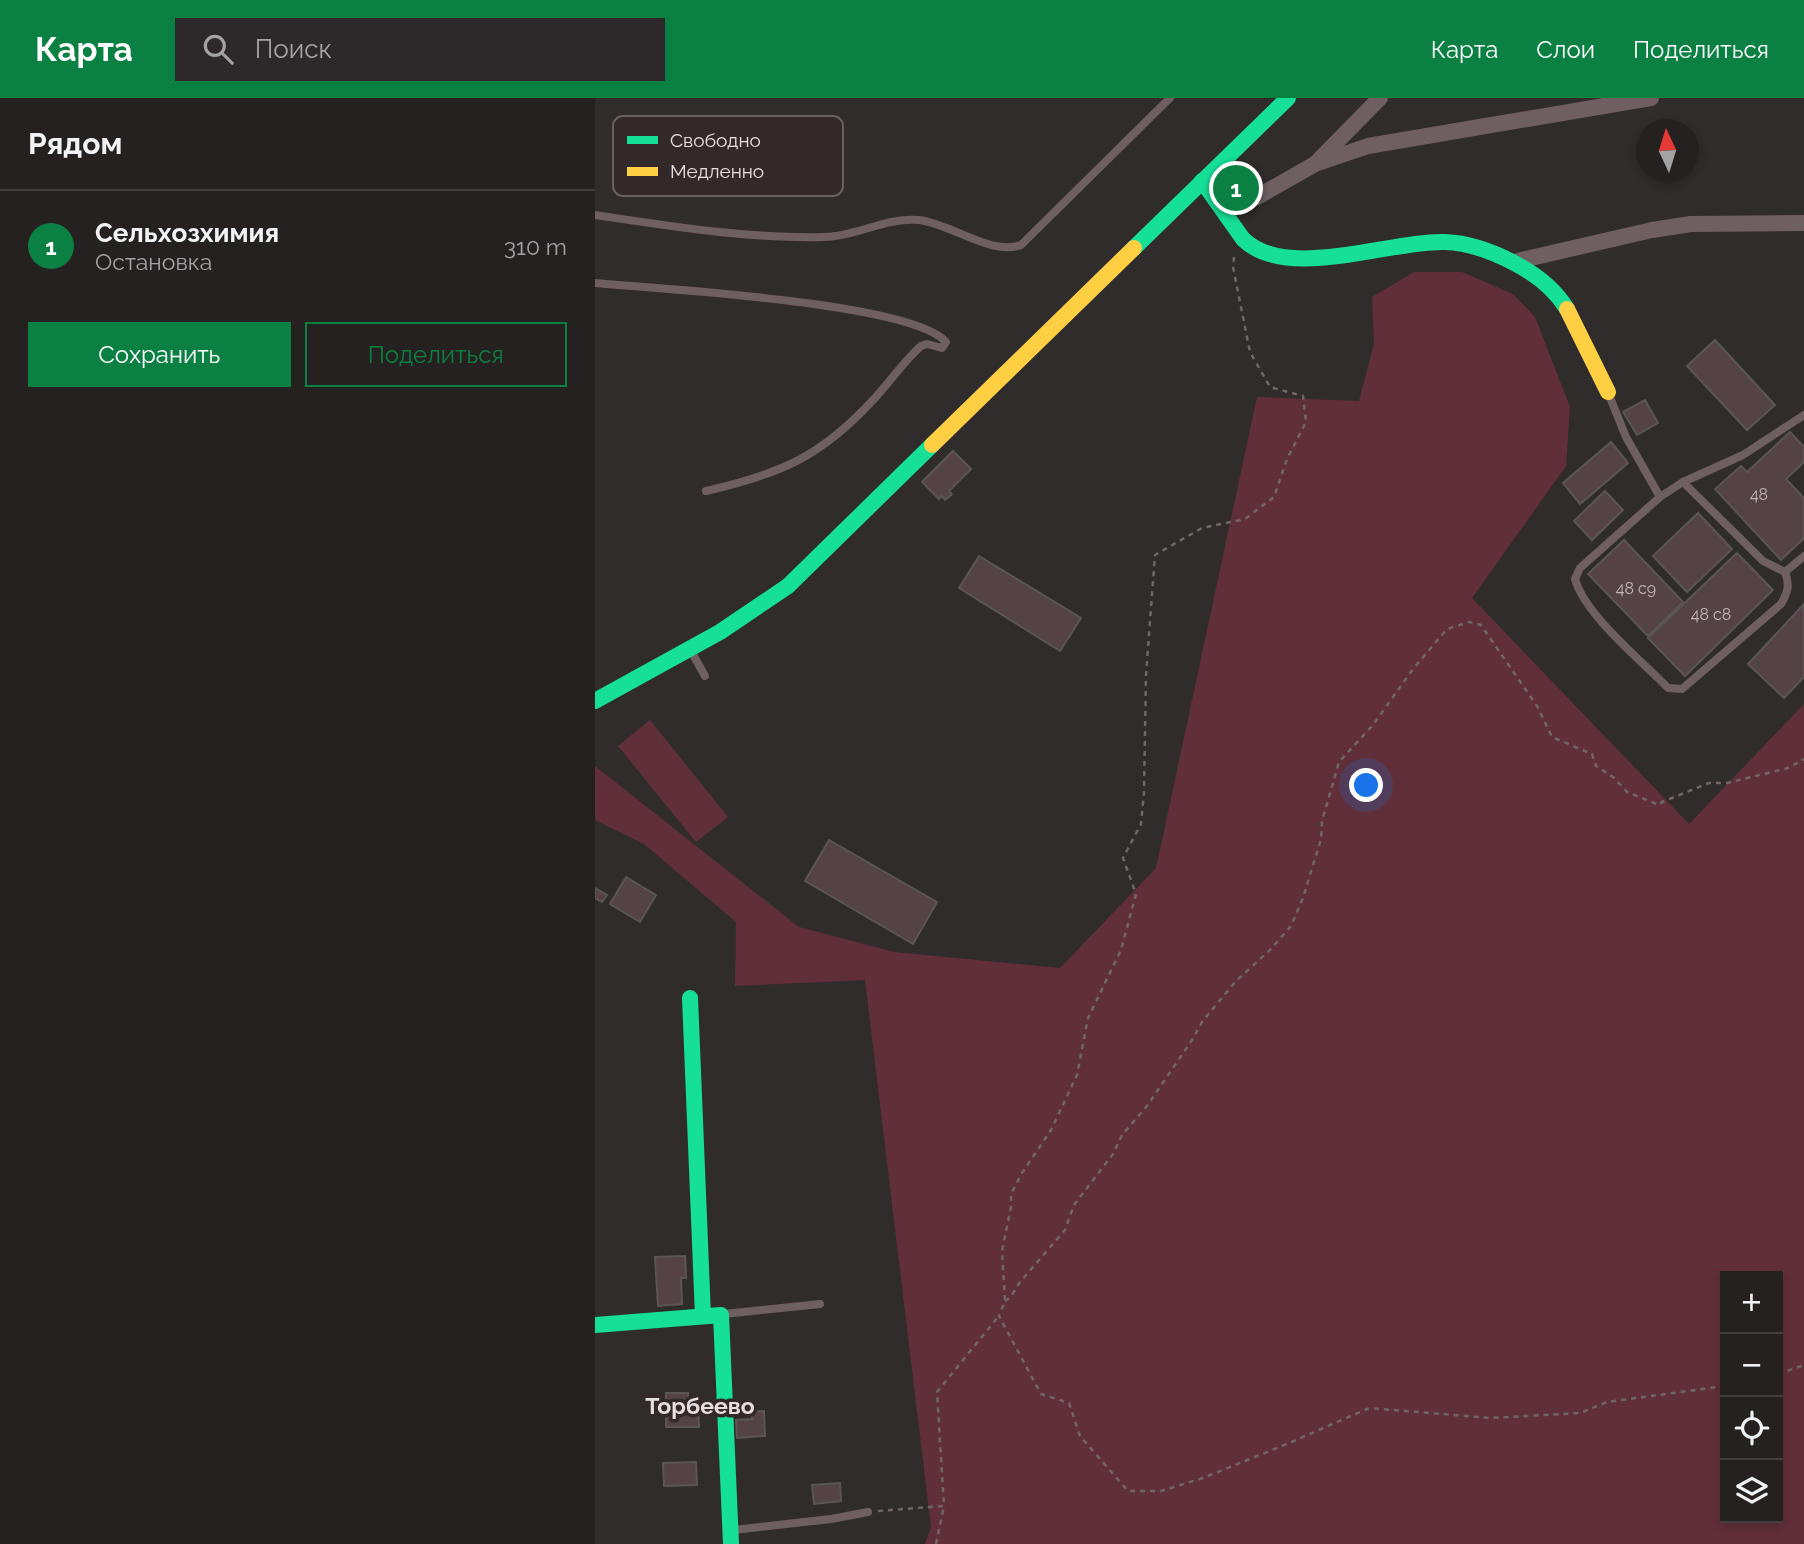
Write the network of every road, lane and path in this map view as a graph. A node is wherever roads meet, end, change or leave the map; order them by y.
1 (1170, 98) edge
2 (1288, 98) edge
3 (1380, 98) edge
4 (1651, 98) edge
5 (1568, 104) edge
6 (1315, 164) junction
7 (1202, 181) junction
8 (1225, 210) junction
9 (595, 215) edge
10 (1804, 223) edge
11 (1234, 256) dead end
12 (1513, 262) junction
13 (595, 283) edge
14 (1608, 392) joint
15 (1804, 415) edge
16 (1683, 482) junction
17 (706, 491) dead end
18 (1660, 497) junction
19 (1804, 556) edge
20 (1785, 572) junction
21 (689, 649) junction
22 (705, 676) dead end
23 (601, 698) edge
24 (1804, 759) edge
25 (690, 998) dead end
26 (1005, 1301) junction
27 (820, 1304) dead end
28 (721, 1315) junction
29 (703, 1316) junction
30 (999, 1316) junction
31 (595, 1325) edge
32 (1804, 1365) edge
33 (1783, 1372) edge
34 (1720, 1387) edge
35 (944, 1506) junction
36 (868, 1512) joint
37 (731, 1537) edge
38 (936, 1544) edge

1 - 9 lane
2 - 7 street
3 - 6 street
4 - 5 street
5 - 6 street
6 - 8 street
7 - 8 street
7 - 21 street
8 - 12 street
10 - 12 street
11 - 26 path
12 - 14 street
13 - 17 lane
14 - 18 lane
15 - 16 lane
16 - 18 lane
16 - 20 lane
18 - 20 lane
19 - 20 lane
21 - 22 lane
21 - 23 street
24 - 26 path
25 - 29 street
26 - 30 path
27 - 28 lane
28 - 29 street
28 - 37 street
29 - 31 street
30 - 34 path
30 - 35 path
32 - 33 path
35 - 36 path
35 - 38 path
36 - 37 lane

